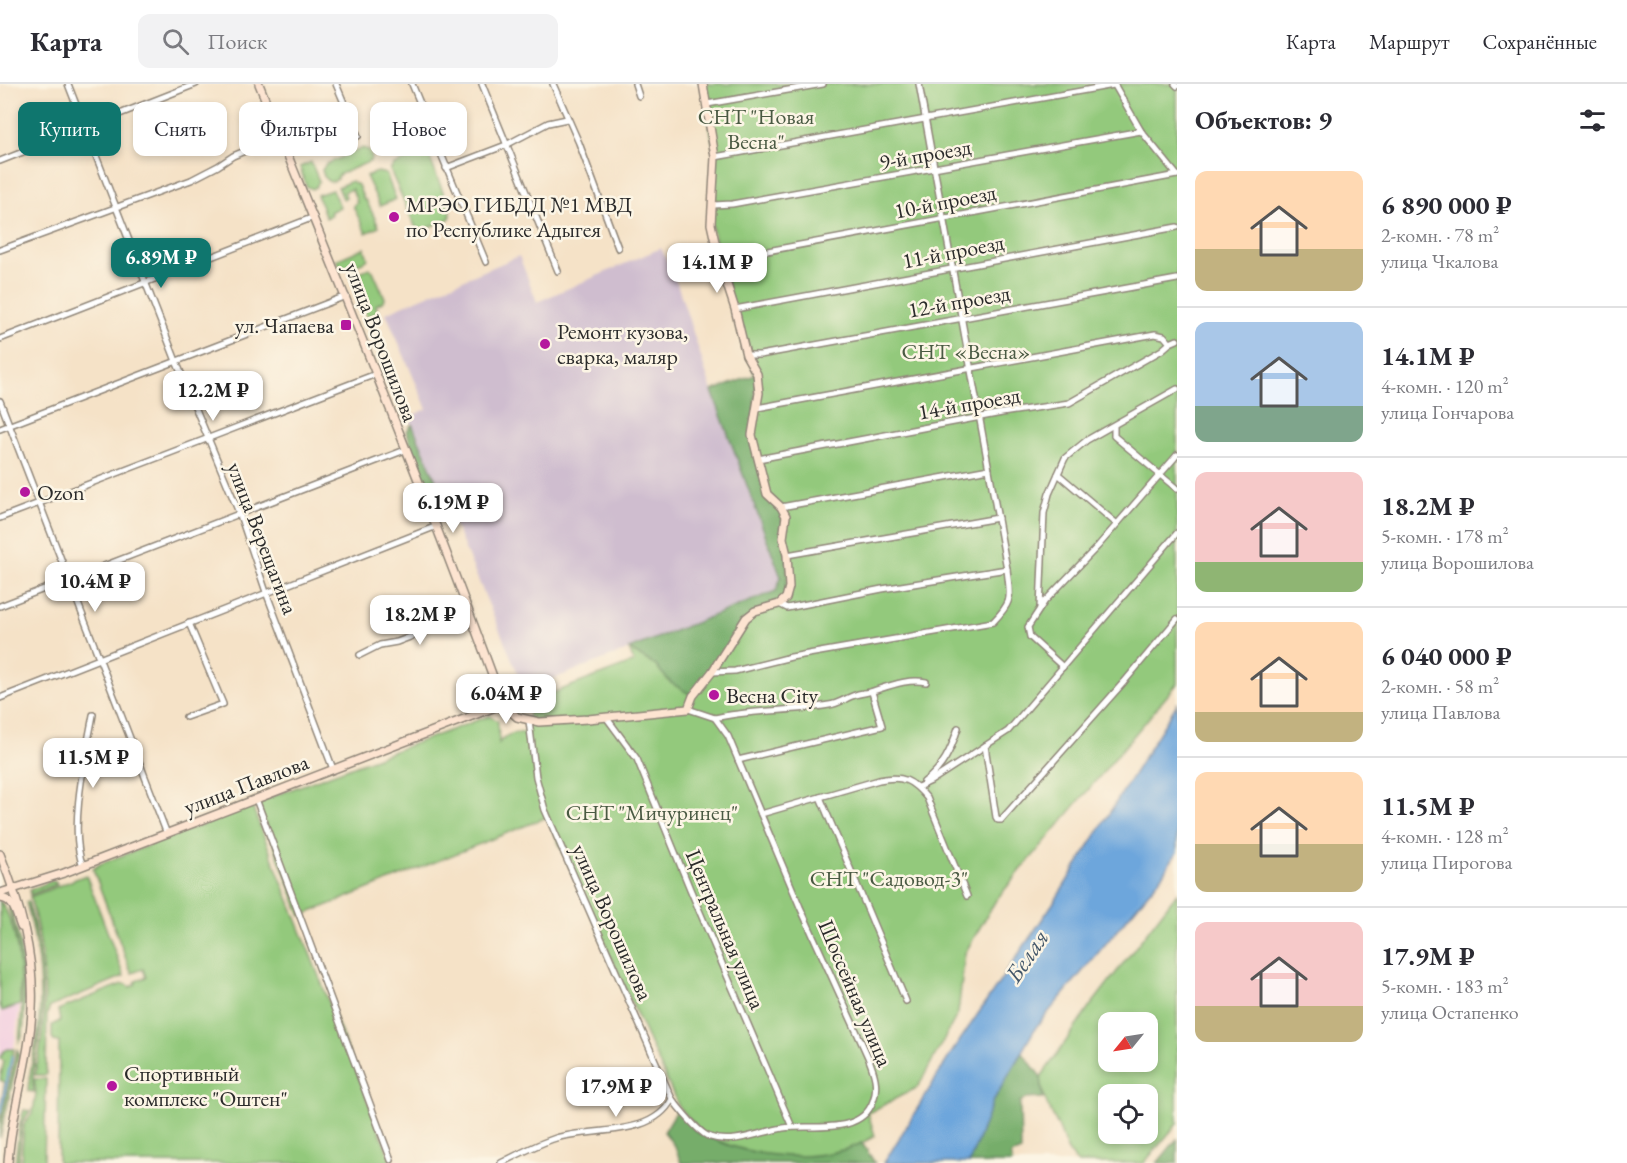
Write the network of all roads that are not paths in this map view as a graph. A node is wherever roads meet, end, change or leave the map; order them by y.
1 (68, 84) edge
2 (196, 84) edge
3 (259, 84) edge
4 (336, 84) edge
5 (411, 84) edge
6 (482, 84) edge
7 (553, 84) edge
8 (635, 84) edge
9 (703, 84) edge
10 (823, 84) edge
11 (919, 84) edge
12 (1114, 84) edge
13 (639, 96) dead end
14 (75, 102) edge
15 (266, 102) edge
16 (344, 102) edge
17 (707, 104) junction
18 (121, 114) edge
19 (925, 118) junction
20 (567, 119) junction
21 (1140, 131) junction
22 (506, 145) junction
23 (239, 153) edge
24 (18, 154) edge
25 (96, 156) edge
26 (288, 156) edge
27 (715, 157) junction
28 (0, 161) edge
29 (446, 168) junction
30 (934, 169) junction
31 (1177, 175) edge
32 (714, 205) junction
33 (116, 207) junction
34 (314, 217) junction
35 (942, 218) junction
36 (1177, 227) edge
37 (618, 248) dead end
38 (0, 250) edge
39 (719, 260) junction
40 (486, 262) dead end
41 (951, 268) junction
42 (558, 271) dead end
43 (1177, 279) edge
44 (146, 283) junction
45 (346, 296) junction
46 (735, 309) junction
47 (960, 317) junction
48 (0, 339) edge
49 (1174, 342) edge
50 (746, 355) junction
51 (176, 361) junction
52 (970, 368) junction
53 (376, 374) junction
54 (1177, 389) edge
55 (0, 401) edge
56 (757, 408) junction
57 (978, 417) junction
58 (9, 425) junction
59 (1114, 427) junction
60 (0, 429) edge
61 (207, 439) junction
62 (405, 450) junction
63 (1177, 455) edge
64 (758, 459) junction
65 (989, 469) junction
66 (1058, 474) junction
67 (1160, 475) junction
68 (1177, 489) edge
69 (40, 502) junction
70 (782, 507) junction
71 (240, 515) junction
72 (0, 518) edge
73 (998, 518) junction
74 (1117, 524) junction
75 (437, 526) junction
76 (1177, 533) edge
77 (787, 555) junction
78 (1006, 569) junction
79 (70, 580) junction
80 (266, 592) junction
81 (779, 604) junction
82 (0, 606) edge
83 (1040, 608) junction
84 (470, 614) junction
85 (1177, 619) edge
86 (189, 623) junction
87 (360, 655) dead end
88 (99, 659) junction
89 (1063, 667) junction
90 (712, 672) junction
91 (926, 682) dead end
92 (872, 692) junction
93 (0, 698) edge
94 (503, 704) junction
95 (688, 709) junction
96 (93, 715) dead end
97 (186, 717) dead end
98 (606, 717) junction
99 (715, 718) junction
100 (529, 721) junction
101 (958, 728) dead end
102 (985, 746) junction
103 (738, 760) junction
104 (333, 770) junction
105 (918, 787) junction
106 (820, 797) junction
107 (256, 799) junction
108 (761, 814) junction
109 (167, 834) junction
110 (0, 854) edge
111 (83, 866) junction
112 (13, 890) junction
113 (0, 893) edge
114 (967, 896) dead end
115 (0, 898) edge
116 (28, 942) junction
117 (906, 1001) dead end
118 (672, 1099) junction
119 (867, 1113) joint
120 (792, 1127) junction
121 (391, 1160) dead end
122 (8, 1163) edge
123 (501, 1163) edge

1 - 14 street, улица Верещагина
2 - 18 street
3 - 15 street, улица Ворошилова
4 - 16 street
5 - 29 street
6 - 22 street
7 - 20 street
8 - 13 street
9 - 17 street
10 - 17 street
11 - 19 street
12 - 19 street
12 - 21 street
17 - 27 street
19 - 27 street
19 - 30 street
20 - 22 street
20 - 37 street
21 - 30 street, 9-й проезд
21 - 31 street
22 - 29 street
22 - 42 street
23 - 33 street
24 - 28 street
25 - 33 street, улица Верещагина
26 - 34 street, улица Ворошилова
27 - 32 street
29 - 40 street
30 - 32 street, 9-й проезд
30 - 35 street
31 - 35 street, 10-й проезд
32 - 39 street
33 - 38 street
33 - 44 street, улица Верещагина
34 - 44 street
34 - 45 street, улица Ворошилова
35 - 39 street, 10-й проезд
35 - 41 street
36 - 41 street, 11-й проезд
39 - 46 street
41 - 46 street, 11-й проезд
41 - 47 street
43 - 47 street, 12-й проезд
44 - 48 street
44 - 51 street, улица Верещагина
45 - 51 street
45 - 53 street, улица Ворошилова
46 - 50 street
47 - 50 street, 12-й проезд
47 - 52 street
49 - 52 street
49 - 57 street, 14-й проезд
50 - 56 street
51 - 58 street
51 - 61 street, улица Верещагина
52 - 56 street
52 - 57 street
53 - 61 street
53 - 62 street, улица Ворошилова
54 - 59 street
55 - 58 street
56 - 64 street
57 - 64 street, 14-й проезд
57 - 65 street
58 - 60 street
58 - 69 street
59 - 66 street
59 - 67 street
61 - 69 street
61 - 71 street, улица Верещагина
62 - 71 street
62 - 75 street, улица Ворошилова
63 - 67 street
64 - 70 street
65 - 70 street
65 - 73 street
66 - 74 street
66 - 83 street
67 - 68 street
67 - 74 street
69 - 72 street
69 - 79 street
70 - 77 street
71 - 79 street
71 - 80 street, улица Верещагина
73 - 77 street
73 - 78 street
74 - 83 street
75 - 80 street
75 - 84 street, улица Ворошилова
76 - 89 street
77 - 81 street
78 - 81 street
78 - 90 street
79 - 82 street
79 - 88 street
80 - 86 street
80 - 104 street, улица Верещагина
81 - 90 street
83 - 89 street
84 - 87 street
84 - 94 street, улица Ворошилова
85 - 102 street
86 - 88 street
86 - 97 street
88 - 93 street
88 - 109 street
89 - 102 street
90 - 95 street
91 - 92 street
92 - 99 street
92 - 103 street
94 - 100 street
94 - 104 street, улица Павлова
95 - 98 street
95 - 99 street
96 - 111 street
98 - 100 street
98 - 120 street, Центральная улица
99 - 103 street, Шоссейная улица
100 - 118 street, улица Ворошилова
101 - 105 street
102 - 105 street
103 - 108 street, Шоссейная улица
104 - 107 street, улица Павлова
105 - 106 street
105 - 114 street
106 - 108 street
106 - 117 street
107 - 109 street, улица Павлова
107 - 121 street
108 - 119 street, Шоссейная улица
109 - 111 street, улица Павлова
110 - 112 street
111 - 112 street, улица Павлова
112 - 113 street, улица Павлова
112 - 116 street
115 - 116 street
116 - 122 street
118 - 120 street, улица Ворошилова
118 - 123 street
119 - 120 street, улица Ворошилова

